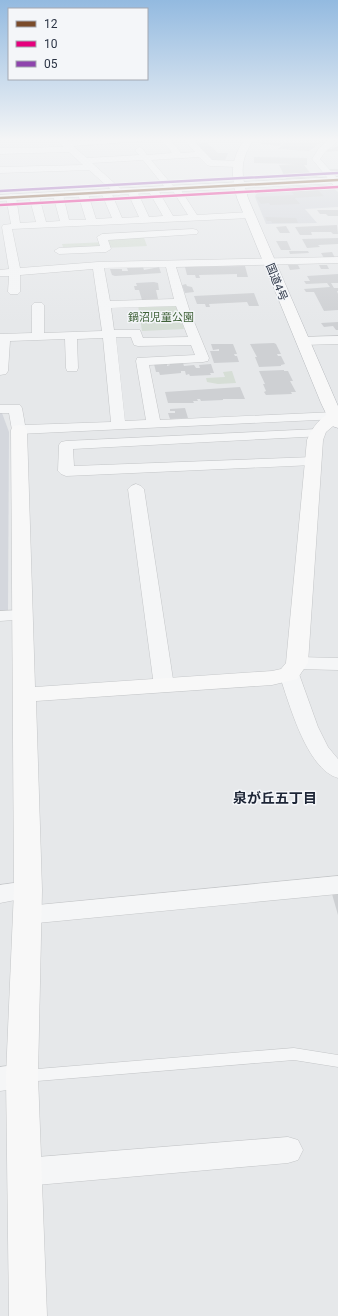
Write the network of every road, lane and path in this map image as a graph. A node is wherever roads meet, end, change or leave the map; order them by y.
1 (7, 200) edge
2 (36, 200) edge
3 (59, 200) edge
4 (85, 200) edge
5 (109, 200) edge
6 (136, 200) edge
7 (159, 200) edge
8 (181, 200) edge
9 (245, 200) edge
10 (250, 215) junction
11 (191, 217) junction
12 (169, 218) junction
13 (145, 219) junction
14 (118, 221) junction
15 (0, 222) edge
16 (92, 222) junction
17 (16, 224) junction
18 (46, 224) junction
19 (65, 224) junction
20 (193, 232) junction
21 (146, 234) junction
22 (5, 241) edge
23 (150, 246) dead end
24 (59, 251) junction
25 (338, 260) edge
26 (269, 262) junction
27 (170, 263) junction
28 (204, 263) junction
29 (98, 265) junction
30 (64, 267) junction
31 (15, 272) junction
32 (0, 273) edge
33 (14, 292) dead end
34 (181, 302) junction
35 (38, 305) dead end
36 (104, 305) junction
37 (109, 334) junction
38 (71, 335) junction
39 (38, 337) junction
40 (2, 338) edge
41 (338, 340) edge
42 (195, 341) junction
43 (302, 341) junction
44 (138, 342) junction
45 (142, 361) junction
46 (72, 368) dead end
47 (1, 371) dead end
48 (0, 408) edge
49 (336, 420) edge
50 (154, 424) junction
51 (118, 426) junction
52 (19, 430) junction
53 (318, 433) junction
54 (156, 440) junction
55 (313, 461) junction
56 (160, 467) junction
57 (136, 489) dead end
58 (22, 615) junction
59 (0, 616) edge
60 (338, 664) edge
61 (293, 669) junction
62 (164, 686) junction
63 (24, 696) junction
64 (338, 772) edge
65 (338, 885) edge
66 (18, 900) edge
67 (338, 1061) edge
68 (11, 1078) edge
69 (288, 1150) dead end
70 (24, 1172) junction
71 (28, 1316) edge

1 - 17 street
2 - 18 street
3 - 19 street
4 - 16 street
5 - 14 street
6 - 13 street
7 - 12 street
8 - 11 street
9 - 10 main road, 国道4号
10 - 11 street
10 - 26 main road, 国道4号
11 - 12 street
11 - 20 street
12 - 13 street
13 - 14 street
14 - 16 street
15 - 17 street
16 - 19 street
17 - 18 street
17 - 22 street
18 - 19 street
18 - 24 street
20 - 21 street
20 - 28 street
21 - 23 street
21 - 24 street
22 - 31 street
24 - 30 street
25 - 26 street
26 - 28 street
26 - 43 main road, 国道4号
27 - 28 street
27 - 29 street
27 - 34 street
29 - 30 street
29 - 36 street
30 - 31 street
31 - 32 street
31 - 33 street
34 - 36 street
34 - 42 street
35 - 39 street
36 - 37 street
37 - 38 street
37 - 44 street
37 - 51 street
38 - 39 street
38 - 46 street
39 - 40 street
40 - 47 street
41 - 43 street
42 - 44 street
42 - 45 street
43 - 49 main road, 国道4号
44 - 45 street
45 - 50 street
48 - 52 street
49 - 50 street
49 - 53 main road
50 - 51 street
51 - 52 street
52 - 58 main road
53 - 54 street
53 - 55 main road
54 - 56 street
54 - 56 street
55 - 56 street
55 - 61 main road
57 - 62 street
58 - 59 street
58 - 63 main road
60 - 61 street
61 - 62 main road
61 - 64 street
62 - 63 main road
63 - 66 main road
65 - 66 street
66 - 68 main road
67 - 68 lane
68 - 70 main road
69 - 70 street
70 - 71 main road

